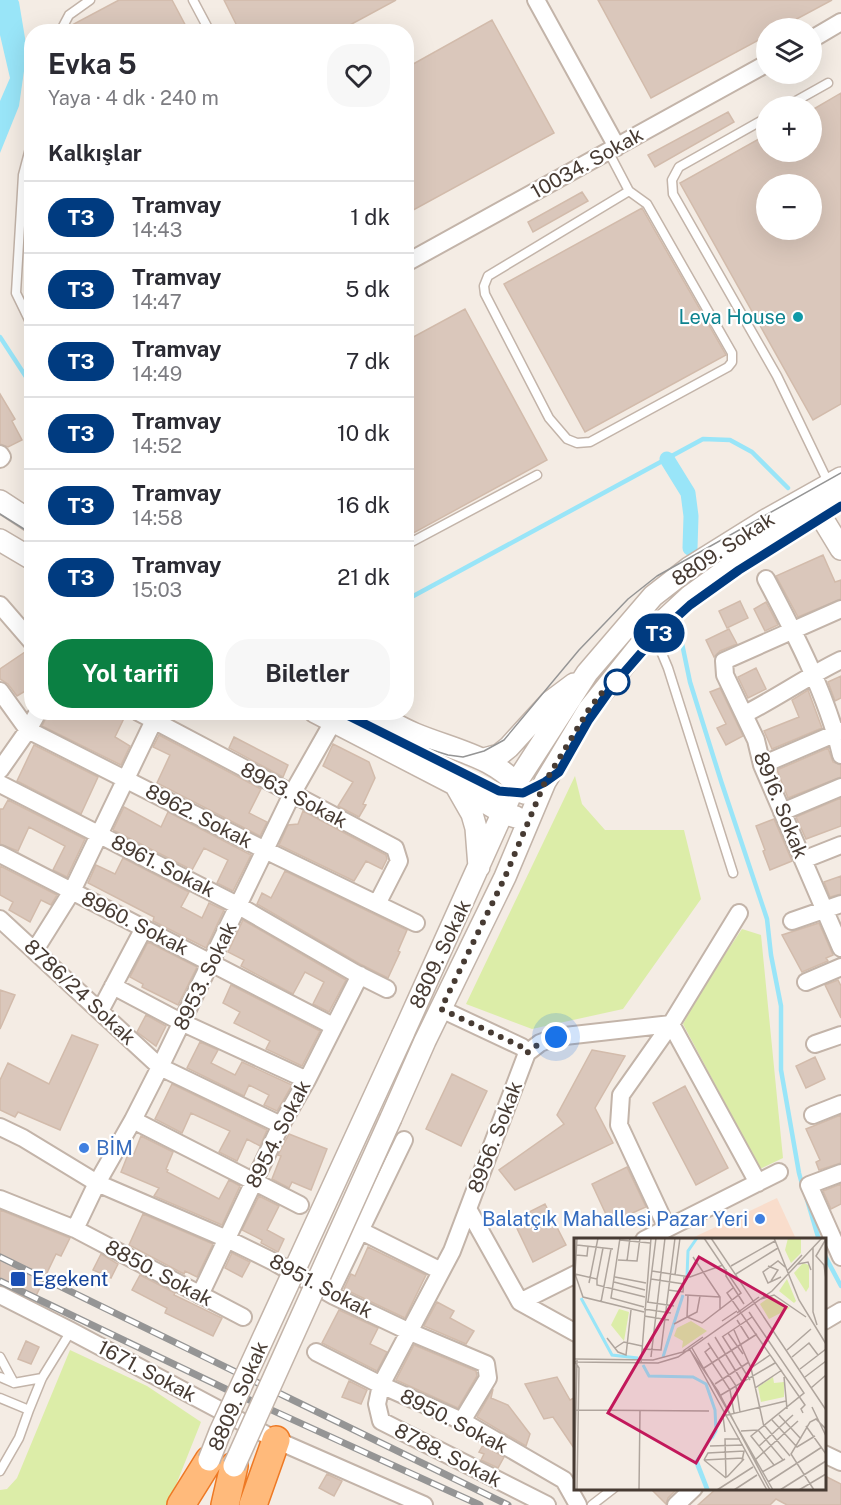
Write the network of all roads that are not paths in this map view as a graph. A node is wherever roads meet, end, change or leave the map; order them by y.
1 (90, 0) edge
2 (193, 0) edge
3 (536, 0) edge
4 (841, 22) edge
5 (64, 24) edge
6 (206, 24) edge
7 (822, 33) edge
8 (756, 70) edge
9 (828, 83) dead end
10 (805, 96) edge
11 (756, 124) edge
12 (613, 149) junction
13 (24, 171) edge
14 (629, 191) junction
15 (414, 258) edge
16 (24, 310) edge
17 (0, 454) edge
18 (0, 459) edge
19 (537, 475) dead end
20 (837, 486) edge
21 (0, 501) edge
22 (813, 503) junction
23 (24, 517) edge
24 (0, 540) edge
25 (414, 541) edge
26 (840, 545) edge
27 (24, 554) edge
28 (766, 579) dead end
29 (0, 605) edge
30 (841, 609) edge
31 (793, 629) junction
32 (24, 633) edge
33 (649, 634) junction
34 (841, 660) edge
35 (587, 673) junction
36 (812, 674) junction
37 (0, 691) edge
38 (745, 714) junction
39 (34, 720) edge
40 (153, 720) edge
41 (162, 720) edge
42 (323, 720) edge
43 (330, 720) edge
44 (388, 720) edge
45 (28, 730) junction
46 (839, 732) edge
47 (841, 755) edge
48 (484, 759) junction
49 (762, 765) junction
50 (0, 770) edge
51 (127, 779) junction
52 (0, 783) edge
53 (516, 783) junction
54 (456, 785) junction
55 (841, 787) edge
56 (292, 794) junction
57 (782, 812) junction
58 (503, 813) junction
59 (532, 816) junction
60 (99, 833) junction
61 (841, 845) edge
62 (265, 850) junction
63 (0, 854) edge
64 (803, 860) junction
65 (479, 869) junction
66 (733, 873) dead end
67 (72, 891) junction
68 (841, 903) edge
69 (377, 904) junction
70 (239, 906) junction
71 (825, 910) junction
72 (739, 913) dead end
73 (0, 918) edge
74 (792, 921) dead end
75 (416, 923) dead end
76 (144, 928) junction
77 (841, 948) edge
78 (36, 950) junction
79 (212, 963) junction
80 (841, 967) edge
81 (360, 975) junction
82 (807, 982) dead end
83 (113, 986) junction
84 (387, 989) dead end
85 (441, 1009) junction
86 (100, 1011) junction
87 (181, 1023) junction
88 (671, 1024) junction
89 (333, 1026) junction
90 (841, 1035) edge
91 (815, 1044) dead end
92 (527, 1053) junction
93 (160, 1067) junction
94 (307, 1080) junction
95 (841, 1104) edge
96 (813, 1115) dead end
97 (133, 1120) junction
98 (281, 1125) junction
99 (0, 1127) edge
100 (404, 1140) dead end
101 (779, 1172) dead end
102 (841, 1173) edge
103 (254, 1180) junction
104 (758, 1182) junction
105 (97, 1183) junction
106 (0, 1198) edge
107 (300, 1205) dead end
108 (468, 1209) junction
109 (667, 1228) junction
110 (75, 1229) junction
111 (361, 1231) junction
112 (646, 1238) edge
113 (227, 1239) junction
114 (837, 1240) edge
115 (841, 1257) edge
116 (441, 1271) junction
117 (574, 1275) edge
118 (330, 1293) junction
119 (200, 1294) junction
120 (0, 1295) edge
121 (520, 1302) junction
122 (243, 1317) dead end
123 (71, 1331) junction
124 (410, 1332) junction
125 (574, 1332) edge
126 (316, 1352) dead end
127 (0, 1358) edge
128 (0, 1377) edge
129 (42, 1378) junction
130 (14, 1383) junction
131 (381, 1385) junction
132 (0, 1398) edge
133 (28, 1410) junction
134 (381, 1421) joint
135 (462, 1421) junction
136 (276, 1440) junction
137 (826, 1454) edge
138 (841, 1462) edge
139 (221, 1463) junction
140 (0, 1471) edge
141 (611, 1490) edge
142 (692, 1490) edge
143 (181, 1505) edge
144 (192, 1505) edge
145 (219, 1505) edge
146 (225, 1505) edge
147 (253, 1505) edge
148 (424, 1505) edge
149 (547, 1505) edge
150 (578, 1505) edge
151 (592, 1505) edge
152 (676, 1505) edge

1 - 5 lane
2 - 6 lane
3 - 12 street
4 - 7 street
8 - 12 street, 10034. Sokak
9 - 10 lane
11 - 20 lane
12 - 14 lane
12 - 15 street, 10034. Sokak
13 - 16 lane
14 - 14 lane
17 - 18 street
19 - 25 lane
20 - 22 street
21 - 23 street
22 - 26 street
22 - 33 street, 8809. Sokak
22 - 35 street, 8809. Sokak
24 - 27 street
28 - 31 street
29 - 32 street
30 - 31 street
31 - 36 street
31 - 38 street, 8916. Sokak
33 - 59 street, 8809. Sokak
33 - 66 lane
34 - 36 street
35 - 48 street
35 - 53 street, 8809. Sokak
36 - 38 street
36 - 46 street
37 - 45 street
38 - 49 street, 8916. Sokak
39 - 45 street
40 - 51 street
41 - 56 street, 8963. Sokak
42 - 56 street, 8953. Sokak
43 - 54 street
44 - 48 street
45 - 50 street
45 - 51 street, 8962. Sokak
46 - 47 street
46 - 49 street
48 - 53 street
49 - 57 street, 8916. Sokak
51 - 60 street
51 - 62 street, 8962. Sokak
52 - 60 street, 8961. Sokak
53 - 58 street, 8809. Sokak
53 - 59 street
54 - 58 street
54 - 65 street
55 - 57 street
56 - 62 street, 8953. Sokak
56 - 69 street, 8963. Sokak
57 - 64 street, 8916. Sokak
58 - 59 street
58 - 65 street, 8809. Sokak
59 - 85 street, 8809. Sokak
60 - 67 street
60 - 70 street, 8961. Sokak
61 - 64 street
62 - 69 street, 8962. Sokak
62 - 70 street, 8953. Sokak
63 - 67 street, 8960. Sokak
64 - 71 street, 8916. Sokak
65 - 139 street, 8809. Sokak, bridge
67 - 76 street, 8960. Sokak
67 - 78 street
68 - 71 street
69 - 75 street, 8962. Sokak
70 - 79 street, 8953. Sokak
70 - 81 street, 8961. Sokak
71 - 74 street
71 - 77 street, 8916. Sokak
72 - 88 street
73 - 78 street, 8786/24 Sokak
76 - 79 street, 8960. Sokak
76 - 83 street
78 - 86 street, 8786/24 Sokak
79 - 87 street, 8953. Sokak
79 - 89 street, 8960. Sokak
80 - 82 street
81 - 84 street, 8961. Sokak
81 - 89 street, 8954. Sokak
83 - 86 street
83 - 87 street
85 - 92 street
85 - 139 street, 8809. Sokak, bridge
86 - 93 street, 8786/24 Sokak
87 - 93 street, 8953. Sokak
87 - 94 street
88 - 92 street
88 - 104 street
88 - 109 street
89 - 94 street, 8954. Sokak
90 - 91 street
92 - 108 street, 8956. Sokak
93 - 97 street, 8953. Sokak
93 - 98 street, 8786/24 Sokak
94 - 98 street, 8954. Sokak
95 - 96 street
97 - 103 street
97 - 105 street, 8953. Sokak
98 - 103 street, 8954. Sokak
99 - 105 street, 8951. Sokak
100 - 111 street
101 - 104 street
102 - 114 street
103 - 107 street
103 - 113 street, 8954. Sokak
104 - 109 street
105 - 110 street, 8953. Sokak
105 - 113 street, 8951. Sokak
106 - 110 street, 8850. Sokak
108 - 116 street, 8956. Sokak
108 - 121 street
109 - 112 street
110 - 119 street, 8850. Sokak
111 - 116 street
111 - 118 street
113 - 118 street, 8951. Sokak
113 - 119 street, 8954. Sokak
114 - 115 street
116 - 124 street, 8956. Sokak
117 - 121 street
118 - 124 street, 8951. Sokak
119 - 122 street, 8850. Sokak
120 - 123 street, 1671. Sokak
121 - 125 street
123 - 129 lane
123 - 136 street, 1671. Sokak
124 - 131 street, 8956. Sokak
124 - 135 street, 8951. Sokak
126 - 131 street, 8950. Sokak
127 - 130 lane
128 - 130 lane
129 - 130 lane
129 - 133 lane
131 - 134 street, 8956. Sokak
131 - 135 street, 8950. Sokak
132 - 133 lane
133 - 140 lane
134 - 149 street, 8788. Sokak
135 - 150 street, 8950. Sokak
136 - 147 highway
136 - 148 street, 1671. Sokak
137 - 138 street
139 - 143 highway
139 - 144 street, 8809. Sokak
139 - 145 street, 8809. Sokak
139 - 146 highway
141 - 151 lane
142 - 152 street

